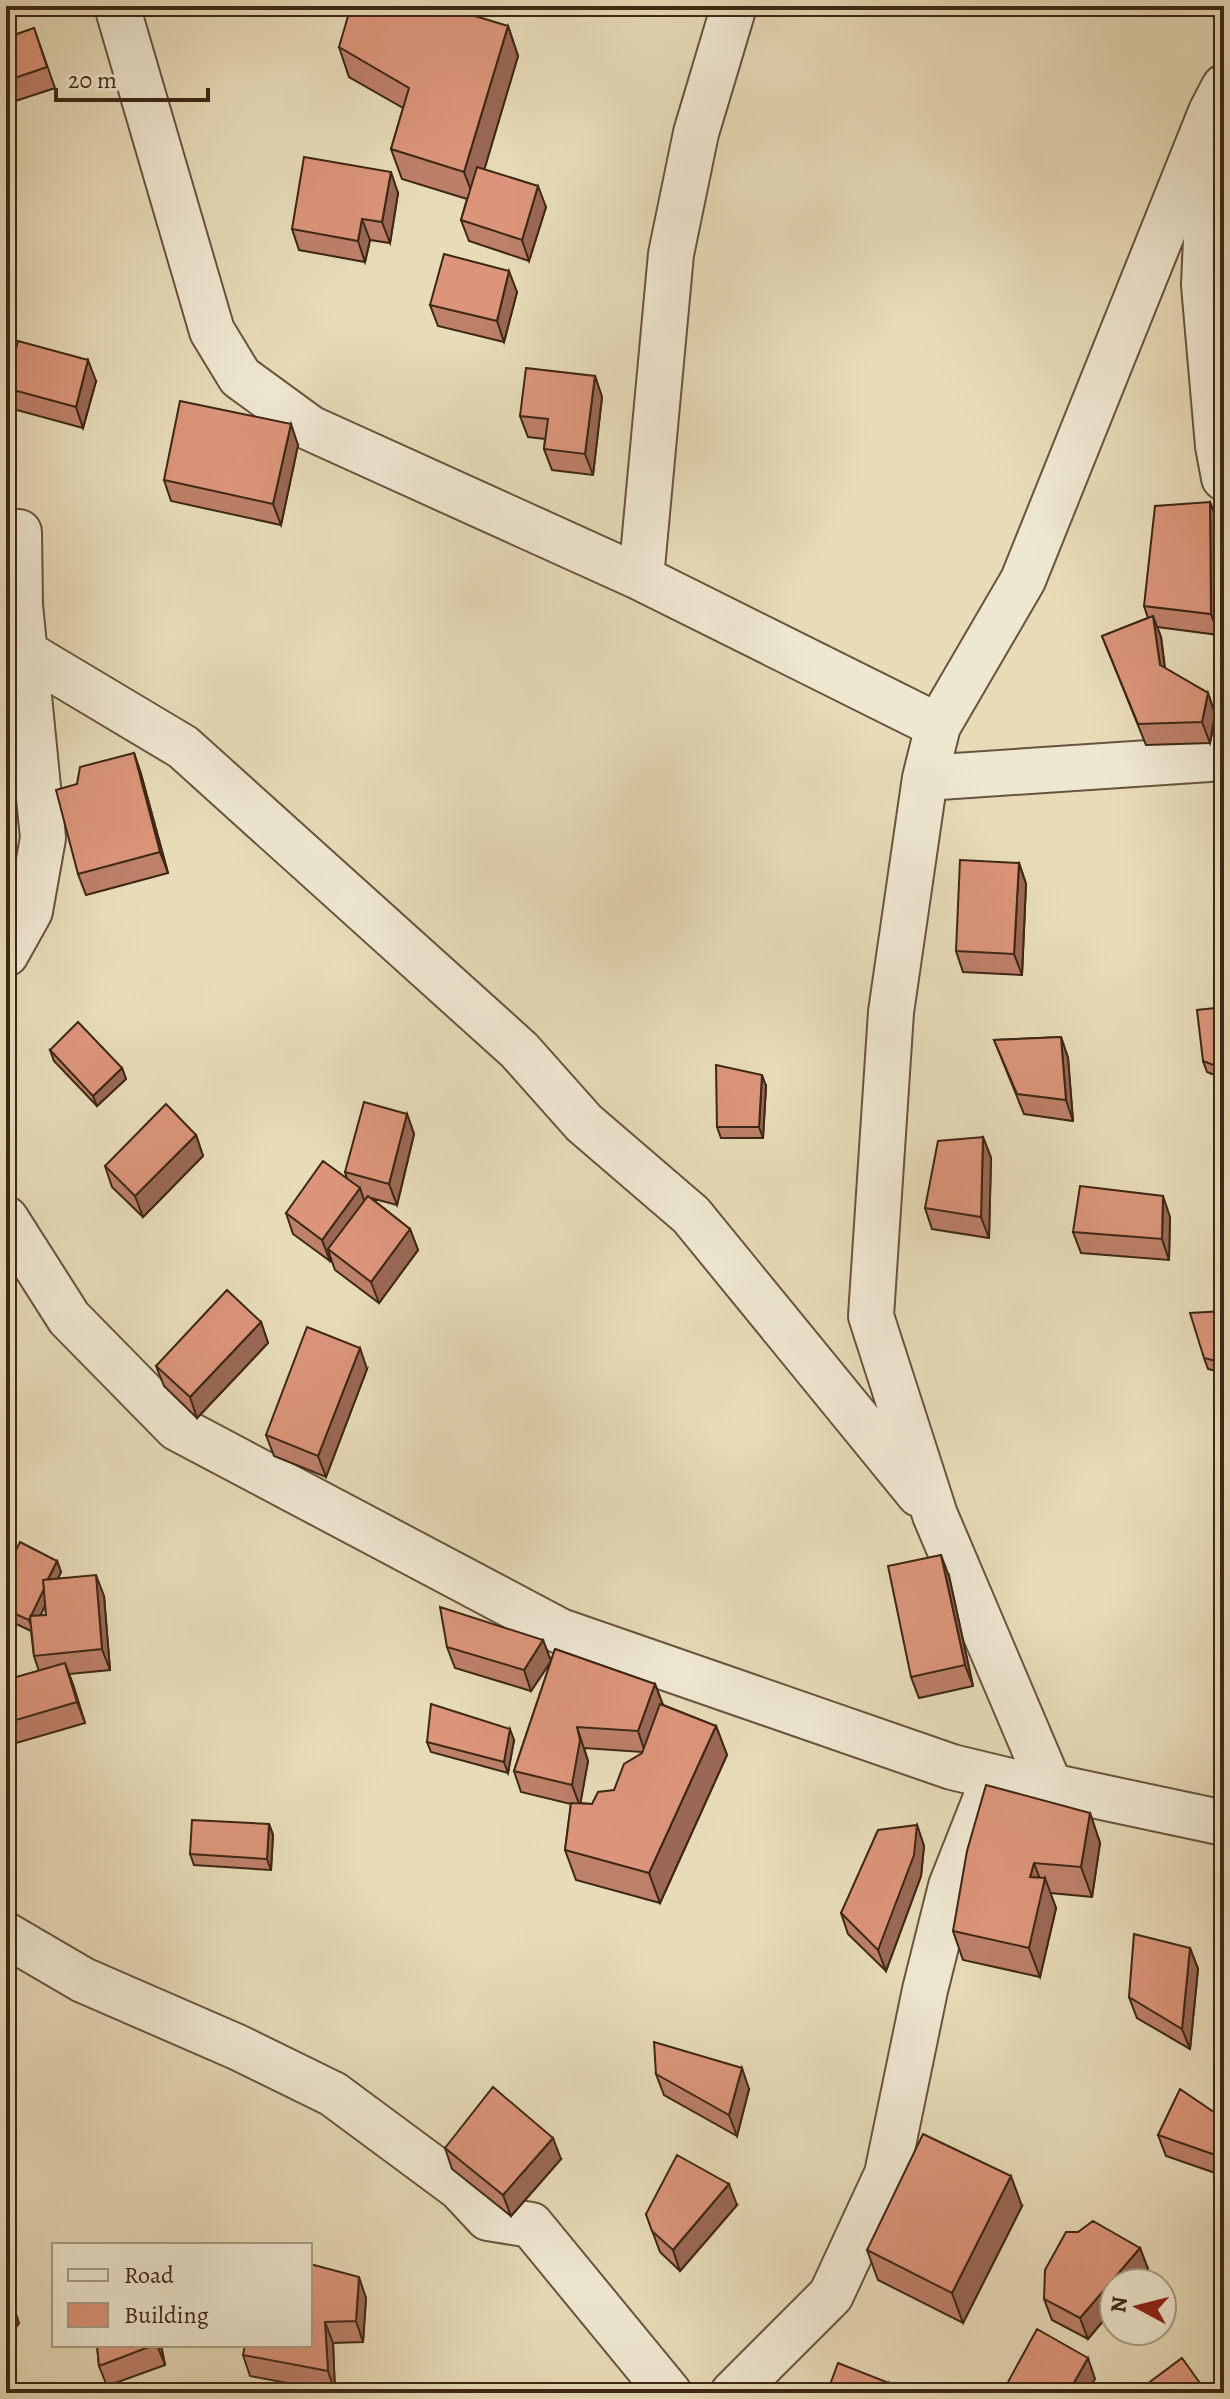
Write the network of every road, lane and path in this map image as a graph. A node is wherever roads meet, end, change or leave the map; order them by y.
1 (117, 6) edge
2 (734, 6) edge
3 (1218, 99) edge
4 (1224, 478) edge
5 (19, 532) dead end
6 (641, 578) junction
7 (24, 652) junction
8 (938, 726) junction
9 (1224, 758) edge
10 (925, 778) junction
11 (6, 954) edge
12 (6, 1219) edge
13 (935, 1515) junction
14 (1049, 1788) junction
15 (1224, 1823) edge
16 (6, 1935) edge
17 (669, 2393) edge
18 (733, 2393) edge

1 - 6 street
2 - 6 street
3 - 4 street
3 - 8 street
5 - 7 street
6 - 8 street
7 - 11 street
7 - 13 street
8 - 10 street
9 - 10 street
10 - 13 street
12 - 14 street
13 - 14 street
14 - 15 street
14 - 18 street
16 - 17 street

